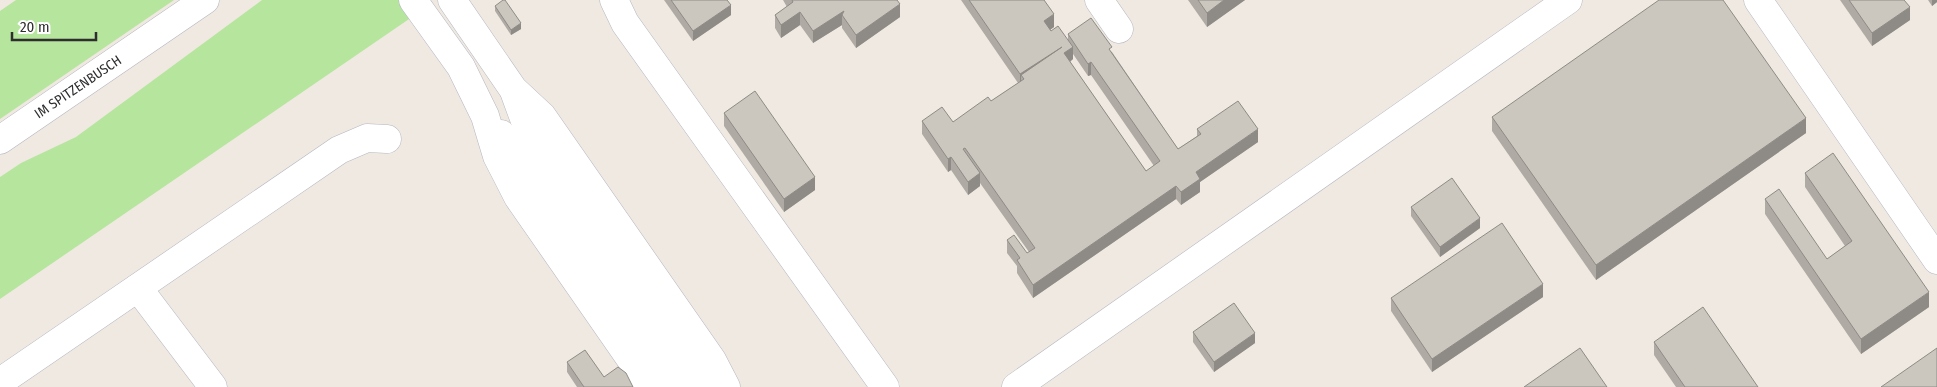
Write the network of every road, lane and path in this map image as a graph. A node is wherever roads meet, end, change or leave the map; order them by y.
1 (205, 0) edge
2 (412, 0) edge
3 (452, 0) edge
4 (614, 0) edge
5 (1099, 0) edge
6 (1568, 0) edge
7 (1758, 0) edge
8 (1119, 29) dead end
9 (513, 88) junction
10 (486, 116) junction
11 (386, 139) dead end
12 (0, 140) edge
13 (1937, 260) edge
14 (138, 288) junction
15 (0, 382) edge
16 (213, 387) edge
17 (650, 387) edge
18 (676, 387) edge
19 (705, 387) edge
20 (726, 387) edge
21 (885, 387) edge
22 (1016, 387) edge

1 - 12 street, IM SPITZENBUSCH
2 - 10 street
3 - 9 street
4 - 21 street
5 - 8 street
6 - 22 street
7 - 13 street
9 - 19 street
9 - 20 street
10 - 17 street
10 - 18 street
11 - 14 street
14 - 15 street
14 - 16 street

